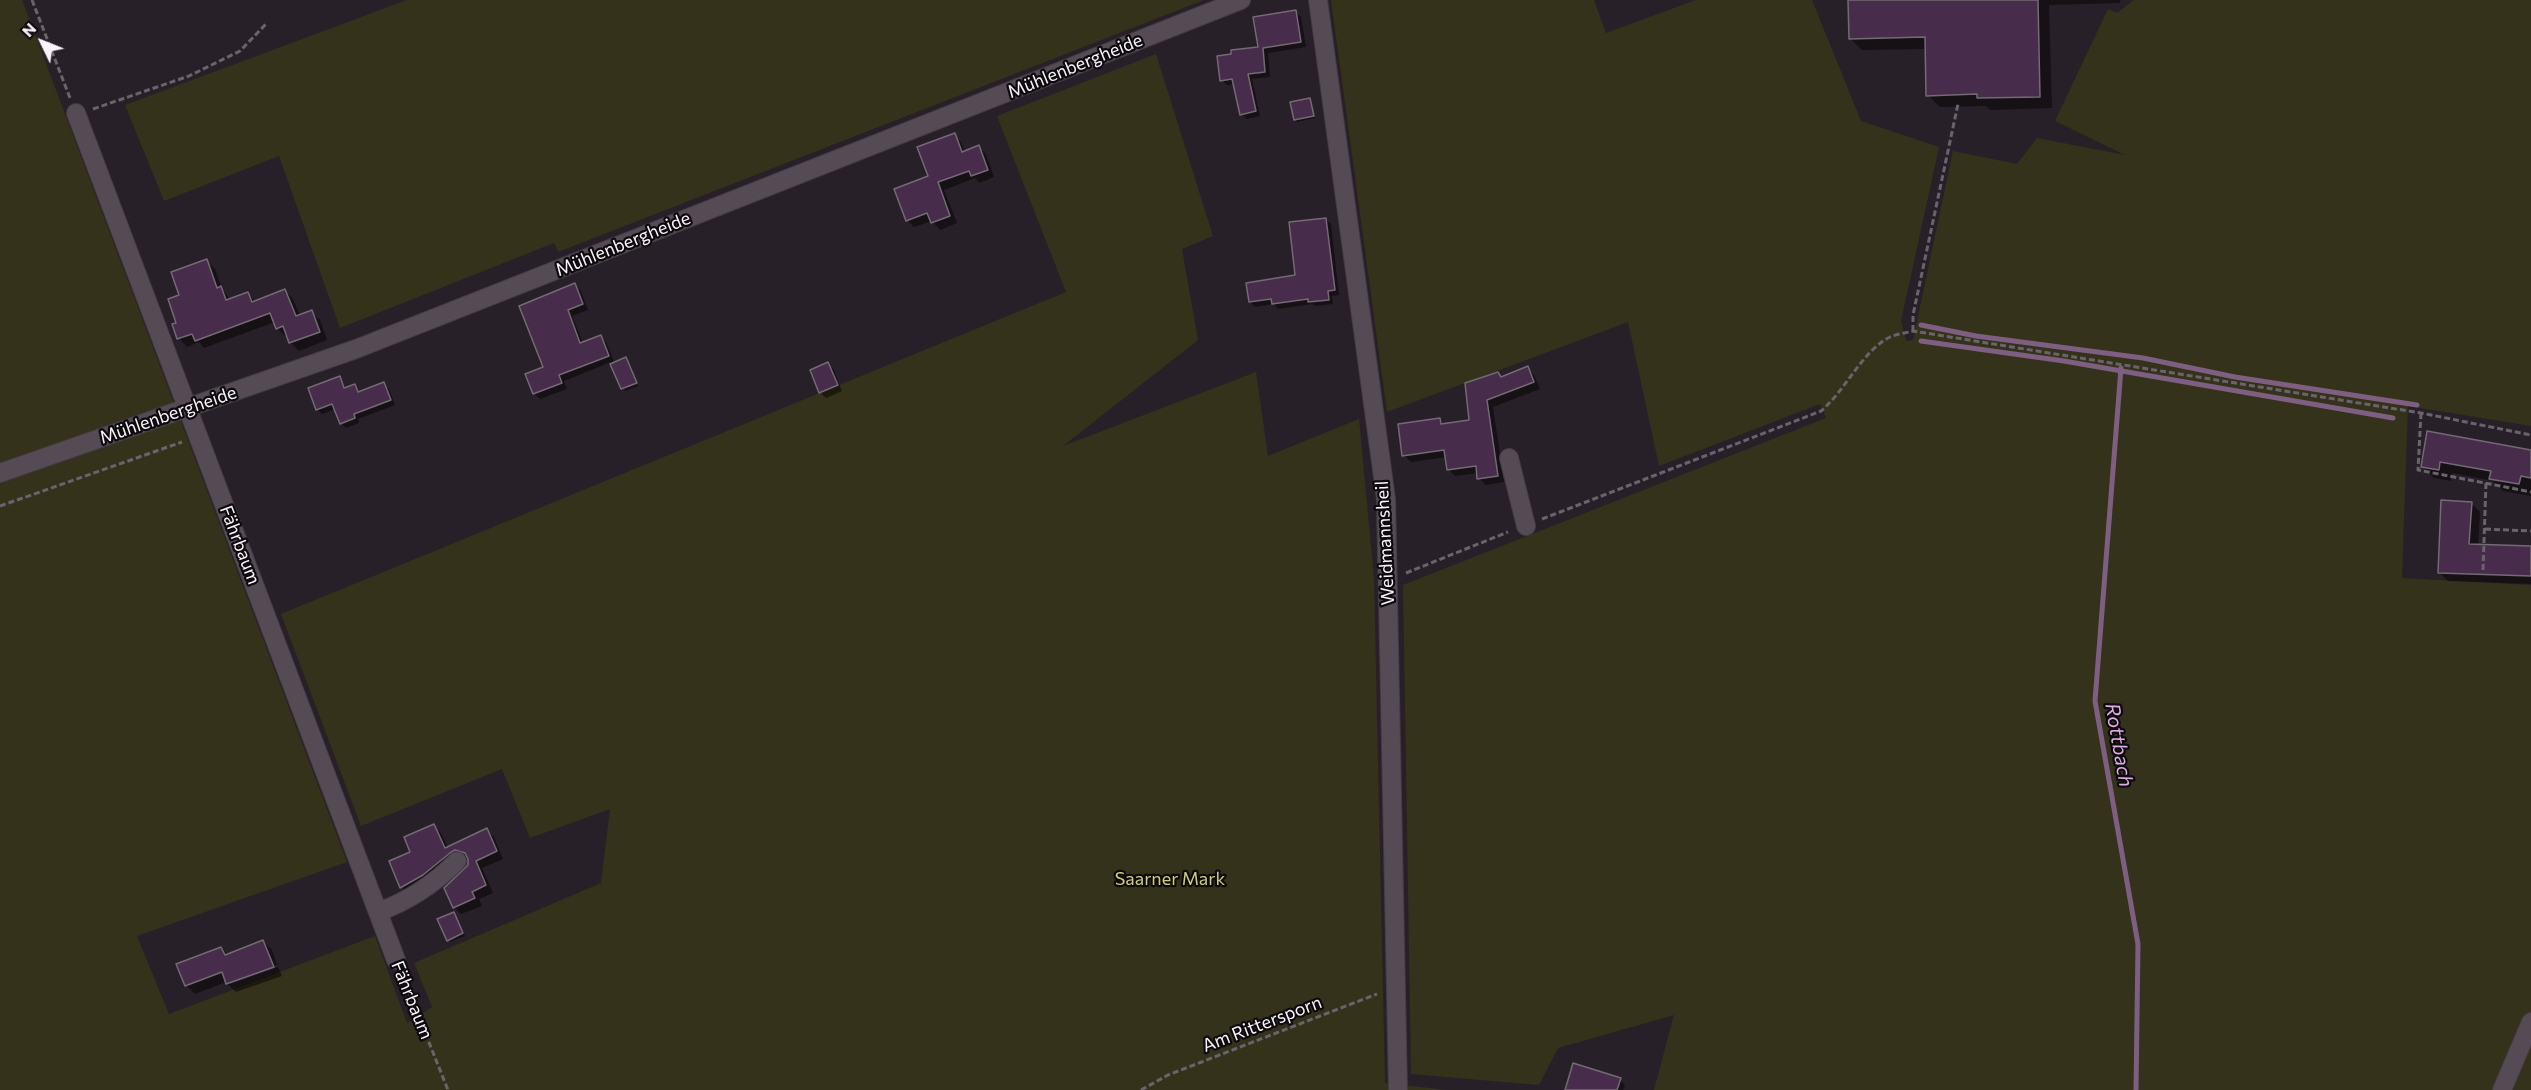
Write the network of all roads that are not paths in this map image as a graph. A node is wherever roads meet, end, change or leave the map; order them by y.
1 (1241, 0) edge
2 (1318, 0) edge
3 (76, 113) road end
4 (187, 408) junction
5 (1509, 458) dead end
6 (0, 473) edge
7 (1526, 526) road end
8 (457, 861) dead end
9 (378, 912) junction
10 (396, 960) road end
11 (2531, 1022) edge
12 (1398, 1090) edge
13 (2502, 1090) edge

1 - 4 street, Mühlenbergheide
2 - 12 street, Weidmannsheil
3 - 4 street, Fährbaum
4 - 6 street, Mühlenbergheide
4 - 9 street, Fährbaum
5 - 7 street
8 - 9 street
9 - 10 street, Fährbaum
11 - 13 street

